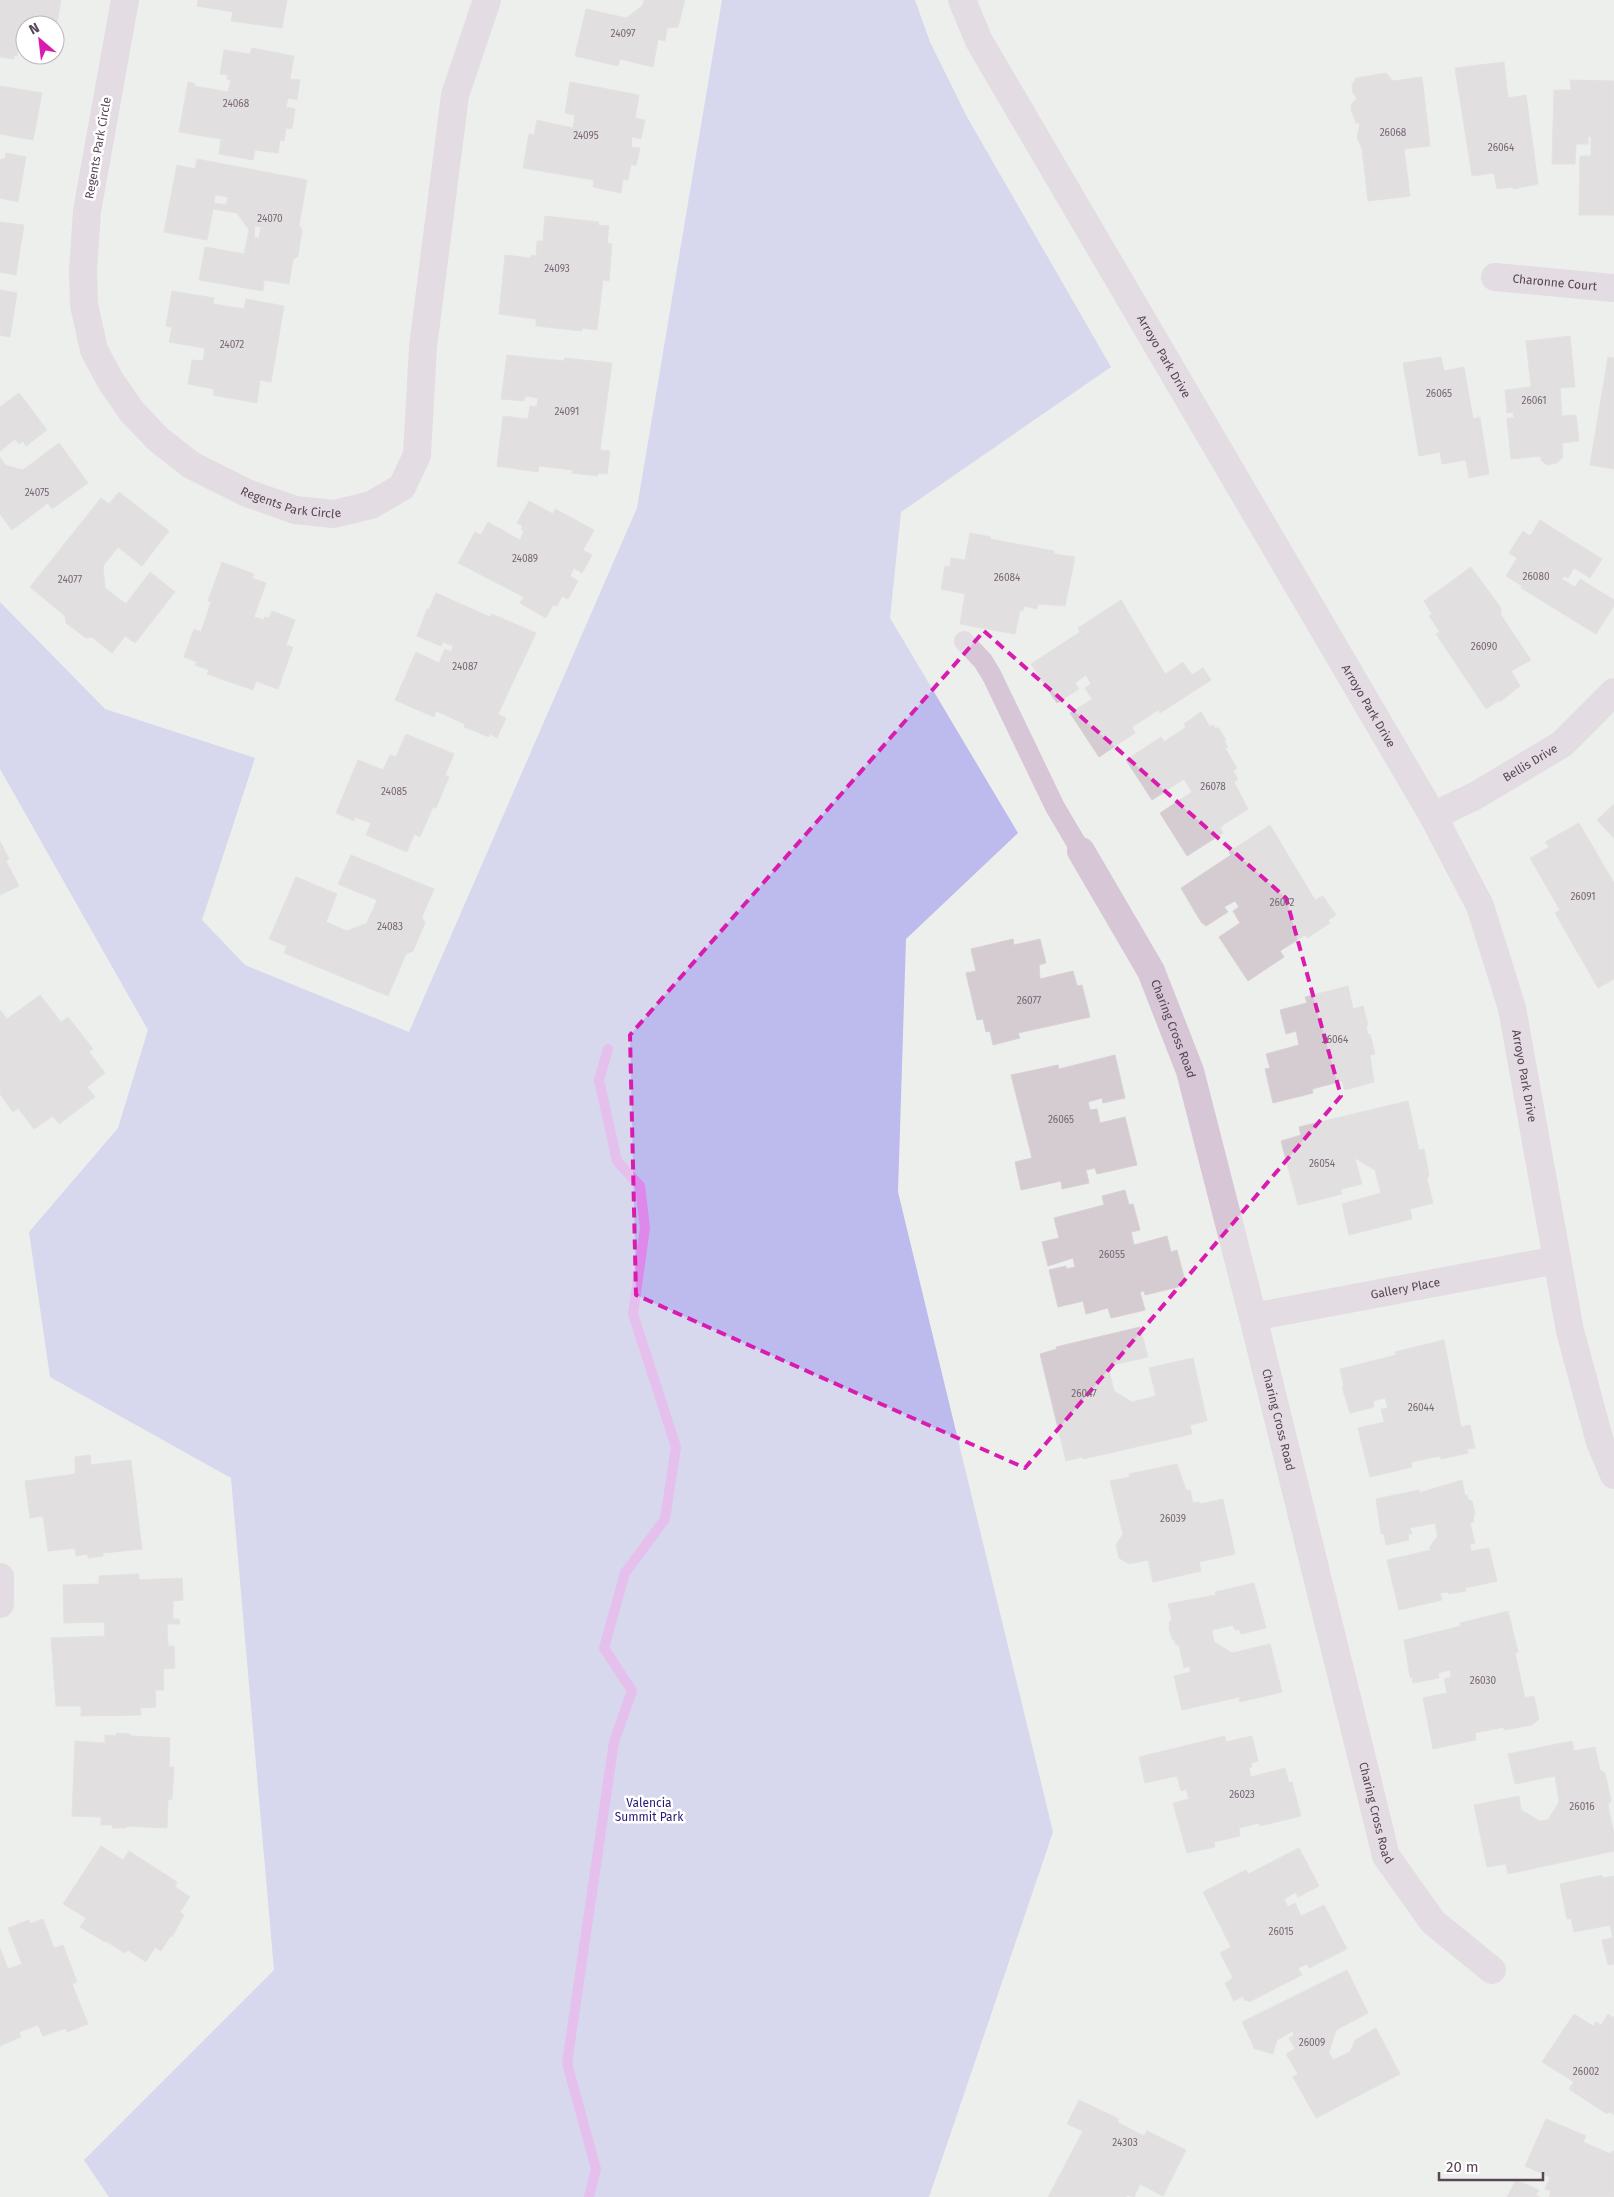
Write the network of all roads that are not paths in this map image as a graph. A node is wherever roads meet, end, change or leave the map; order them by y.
1 (124, 0) edge
2 (487, 0) edge
3 (962, 0) edge
4 (1495, 278) dead end
5 (1614, 288) edge
6 (964, 641) dead end
7 (1614, 692) edge
8 (1433, 816) junction
9 (1081, 851) joint
10 (1557, 1260) junction
11 (1253, 1317) junction
12 (1614, 1475) edge
13 (0, 1577) edge
14 (0, 1604) edge
15 (1492, 1970) dead end

1 - 2 street, Regents Park Circle
3 - 8 street, Arroyo Park Drive
4 - 5 street, Charonne Court
6 - 9 lane
7 - 8 street, Bellis Drive
8 - 10 street, Arroyo Park Drive
9 - 11 street, Charing Cross Road
10 - 11 street, Gallery Place
10 - 12 street, Arroyo Park Drive
11 - 15 street, Charing Cross Road
13 - 14 street

